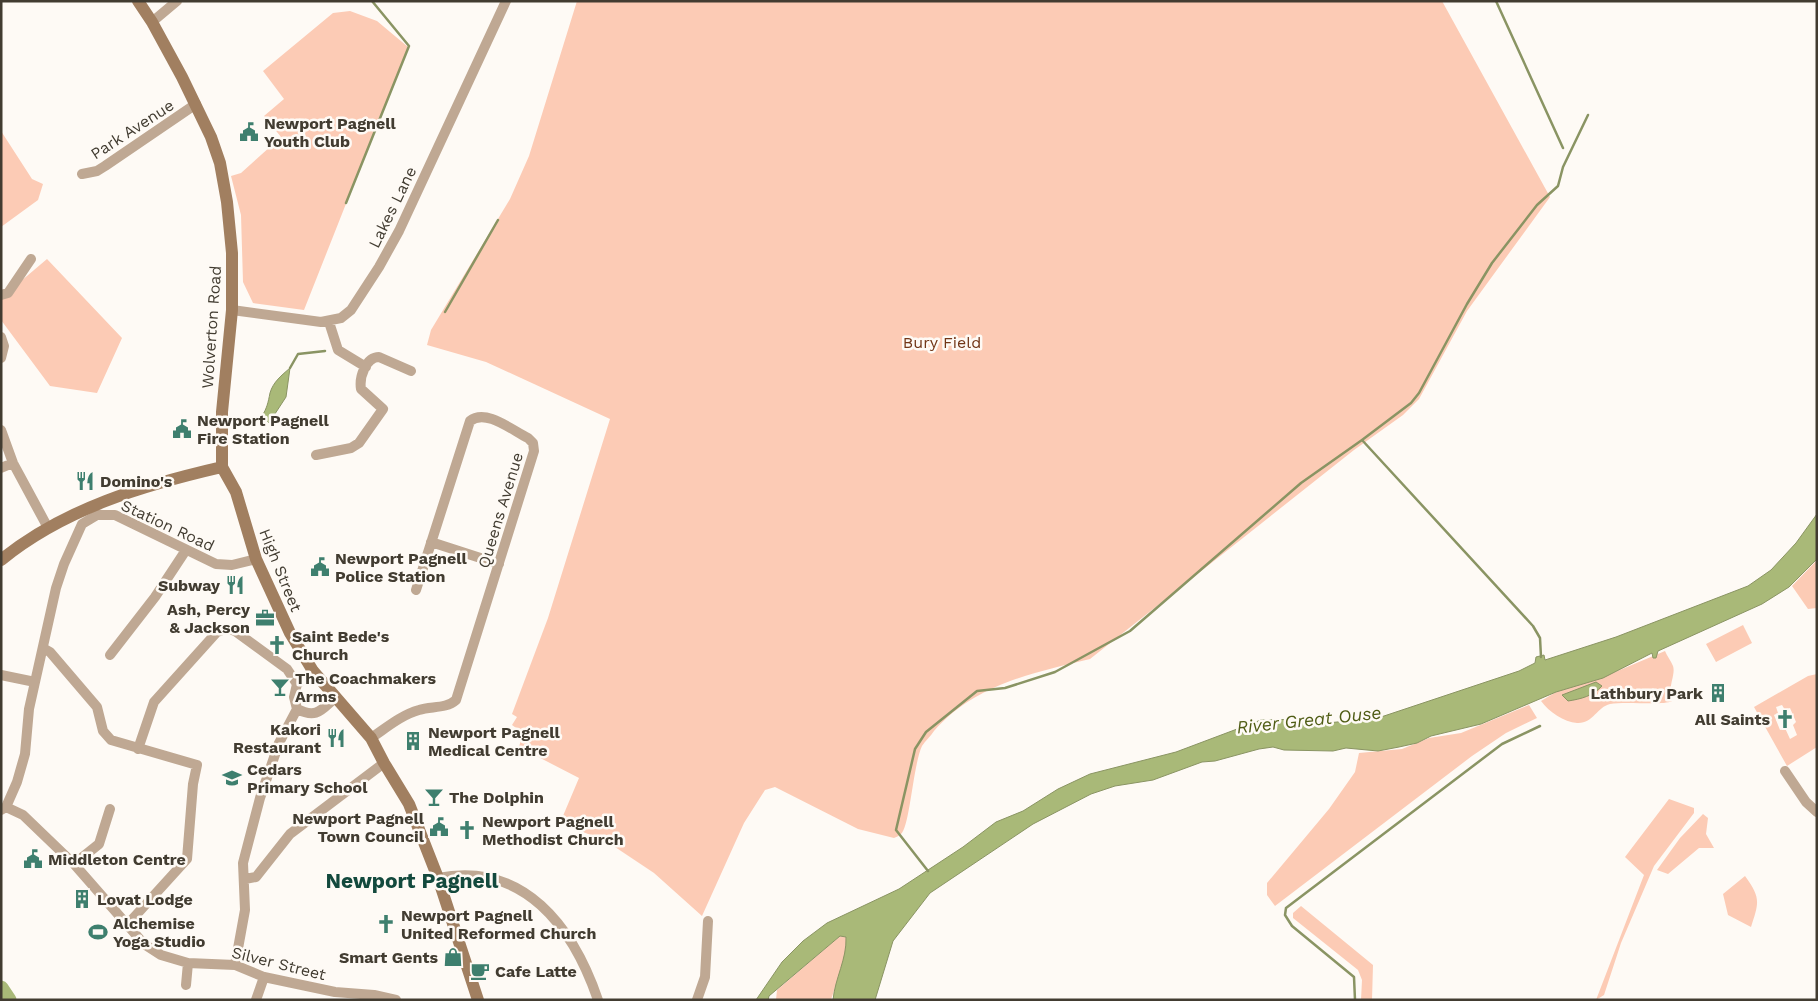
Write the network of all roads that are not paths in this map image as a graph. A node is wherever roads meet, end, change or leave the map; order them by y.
1 (138, 1) edge
2 (506, 1) edge
3 (171, 3) edge
4 (152, 22) junction
5 (196, 104) junction
6 (82, 174) dead end
7 (31, 259) dead end
8 (1, 295) edge
9 (232, 310) junction
10 (329, 322) junction
11 (1, 337) edge
12 (1, 358) edge
13 (366, 367) junction
14 (411, 371) dead end
15 (1, 430) edge
16 (316, 455) dead end
17 (13, 463) junction
18 (222, 467) junction
19 (1, 468) edge
20 (48, 526) junction
21 (432, 542) junction
22 (186, 550) junction
23 (1, 560) edge
24 (256, 560) junction
25 (499, 564) junction
26 (416, 590) dead end
27 (43, 648) junction
28 (110, 656) dead end
29 (314, 671) junction
30 (1, 675) edge
31 (35, 682) junction
32 (297, 684) junction
33 (336, 697) junction
34 (297, 708) junction
35 (371, 738) junction
36 (138, 749) junction
37 (384, 763) junction
38 (1785, 771) dead end
39 (3, 809) edge
40 (110, 809) dead end
41 (1817, 812) edge
42 (74, 864) junction
43 (438, 878) junction
44 (245, 879) junction
45 (708, 921) dead end
46 (127, 925) junction
47 (188, 963) junction
48 (235, 965) junction
49 (264, 978) junction
50 (186, 985) dead end
51 (256, 1000) edge
52 (396, 1000) edge
53 (478, 1000) edge
54 (598, 1000) edge
55 (697, 1000) edge

1 - 4 street, Wolverton Road
2 - 10 street, Lakes Lane
3 - 4 street
4 - 5 street, Wolverton Road
5 - 6 street, Park Avenue
5 - 9 street, Wolverton Road
7 - 8 street
9 - 10 street
9 - 18 street, Wolverton Road
10 - 13 street
11 - 12 street
13 - 14 street
13 - 16 street
15 - 17 street
17 - 19 street
17 - 20 street
18 - 20 street
18 - 24 street, High Street
20 - 23 street
21 - 25 street
21 - 25 street, Queens Avenue
21 - 26 street
22 - 24 street, Station Road
22 - 27 street, Station Road
22 - 28 street
24 - 29 street, High Street
25 - 35 street, Queens Avenue
27 - 31 street, Station Road
27 - 36 street
29 - 32 street
29 - 33 street, High Street
30 - 31 street
31 - 39 street, Station Road
32 - 34 street
32 - 36 street
33 - 34 street
33 - 35 street, High Street
34 - 44 street
35 - 37 street, High Street
36 - 46 street
37 - 43 street, High Street
37 - 44 street
38 - 41 street
39 - 42 street, Silver Street
40 - 42 street
42 - 46 street, Silver Street
43 - 53 street, High Street
43 - 54 street
44 - 48 street
45 - 55 street
46 - 47 street, Silver Street
47 - 48 street, Silver Street
47 - 50 street
48 - 49 street, Silver Street
49 - 51 street
49 - 52 street, Silver Street

